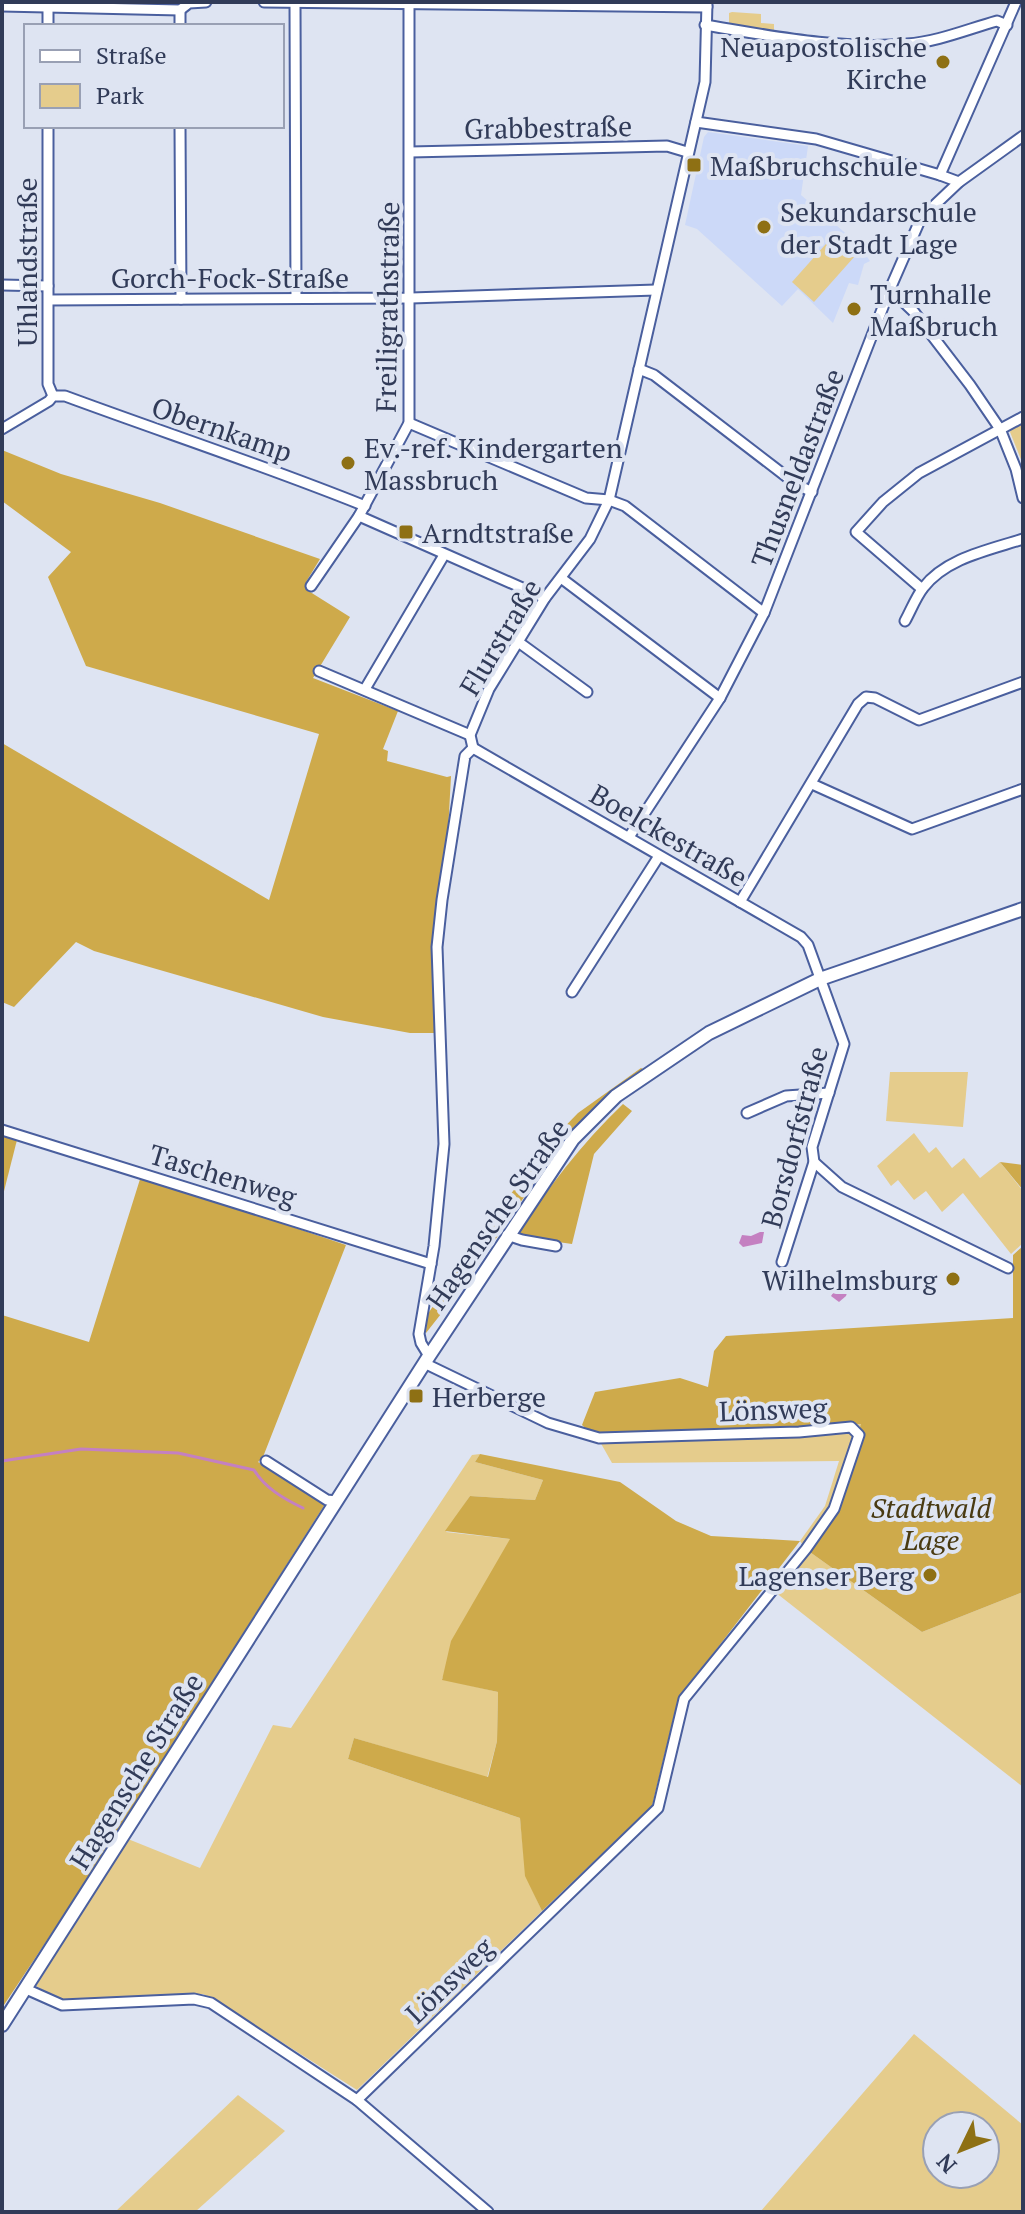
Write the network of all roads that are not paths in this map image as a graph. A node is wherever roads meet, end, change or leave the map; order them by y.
1 (206, 2) edge
2 (264, 2) edge
3 (1016, 2) edge
4 (295, 3) edge
5 (409, 3) edge
6 (504, 3) edge
7 (596, 3) edge
8 (707, 4) edge
9 (2, 6) edge
10 (48, 8) junction
11 (180, 10) junction
12 (48, 24) edge
13 (180, 24) edge
14 (705, 25) junction
15 (1007, 25) junction
16 (696, 122) junction
17 (48, 128) edge
18 (180, 128) edge
19 (1023, 136) edge
20 (410, 152) junction
21 (687, 152) junction
22 (940, 175) junction
23 (959, 182) junction
24 (2, 285) edge
25 (48, 286) junction
26 (890, 289) junction
27 (656, 290) junction
28 (296, 298) junction
29 (411, 298) junction
30 (181, 299) junction
31 (49, 300) junction
32 (639, 369) junction
33 (53, 396) junction
34 (1023, 417) edge
35 (409, 423) junction
36 (2, 429) edge
37 (1000, 429) junction
38 (1020, 468) edge
39 (812, 492) junction
40 (1023, 498) edge
41 (609, 500) junction
42 (365, 506) junction
43 (359, 516) junction
44 (1023, 539) edge
45 (444, 555) junction
46 (561, 578) junction
47 (311, 586) dead end
48 (922, 589) junction
49 (545, 598) junction
50 (764, 613) junction
51 (905, 621) dead end
52 (517, 641) junction
53 (319, 671) dead end
54 (1023, 682) edge
55 (365, 689) junction
56 (587, 692) dead end
57 (720, 698) junction
58 (470, 735) junction
59 (473, 748) junction
60 (812, 784) junction
61 (1023, 789) edge
62 (629, 837) junction
63 (659, 856) junction
64 (740, 902) junction
65 (1023, 909) edge
66 (820, 979) junction
67 (572, 992) dead end
68 (829, 1093) junction
69 (747, 1113) dead end
70 (2, 1130) edge
71 (814, 1162) junction
72 (507, 1235) junction
73 (556, 1246) dead end
74 (782, 1262) dead end
75 (431, 1264) junction
76 (1008, 1268) dead end
77 (426, 1360) junction
78 (266, 1461) dead end
79 (336, 1501) junction
80 (26, 1989) junction
81 (4, 2019) edge
82 (357, 2100) junction
83 (488, 2212) edge

1 - 11 street
2 - 4 street
3 - 15 street
4 - 5 street
4 - 28 street
5 - 6 street
5 - 20 street, Freiligrathstraße
6 - 7 street
7 - 8 street
8 - 14 street, Flurstraße
9 - 10 street
10 - 11 street
10 - 12 street
11 - 13 street
14 - 15 street
14 - 16 street, Flurstraße
15 - 22 street
16 - 21 street, Flurstraße
16 - 22 street
17 - 25 street, Uhlandstraße
18 - 30 street
19 - 23 street, Thusneldastraße
20 - 21 street, Grabbestraße
20 - 29 street, Freiligrathstraße
21 - 27 street, Flurstraße
22 - 23 street
23 - 26 street, Thusneldastraße
24 - 25 street
25 - 31 street, Uhlandstraße
26 - 37 street
26 - 39 street, Thusneldastraße
27 - 29 street, Gorch-Fock-Straße
27 - 32 street, Flurstraße
28 - 29 street, Gorch-Fock-Straße
28 - 30 street, Gorch-Fock-Straße
29 - 35 street, Freiligrathstraße
30 - 31 street, Gorch-Fock-Straße
31 - 33 street, Uhlandstraße
32 - 39 street
32 - 41 street, Flurstraße
33 - 36 street
33 - 42 street, Obernkamp
34 - 37 street
35 - 41 street
35 - 42 street, Freiligrathstraße
37 - 38 street
37 - 48 street
38 - 40 street
39 - 50 street, Thusneldastraße
41 - 46 street, Flurstraße
41 - 50 street
42 - 43 street, Freiligrathstraße
43 - 45 street
43 - 47 street, Freiligrathstraße
44 - 48 street
45 - 49 street
45 - 55 street
46 - 49 street, Flurstraße
46 - 57 street
48 - 51 street
49 - 52 street, Flurstraße
50 - 57 street, Thusneldastraße
52 - 56 street
52 - 58 street, Flurstraße
53 - 55 street
54 - 60 street
55 - 58 street
57 - 62 street, Thusneldastraße
58 - 59 street, Flurstraße
59 - 62 street, Boelckestraße
59 - 75 street
60 - 61 street
60 - 64 street
62 - 63 street, Boelckestraße
63 - 64 street, Boelckestraße
63 - 67 street
64 - 66 street, Boelckestraße
65 - 66 street, Hagensche Straße
66 - 68 street, Borsdorfstraße
66 - 72 street, Hagensche Straße
68 - 69 street
68 - 71 street, Borsdorfstraße
70 - 75 street, Taschenweg
71 - 74 street, Borsdorfstraße
71 - 76 street
72 - 73 street
72 - 77 street, Hagensche Straße
75 - 77 street
77 - 79 street, Hagensche Straße
77 - 82 street, Lönsweg
78 - 79 street
79 - 80 street, Hagensche Straße
80 - 81 street, Hagensche Straße
80 - 82 street
82 - 83 street

